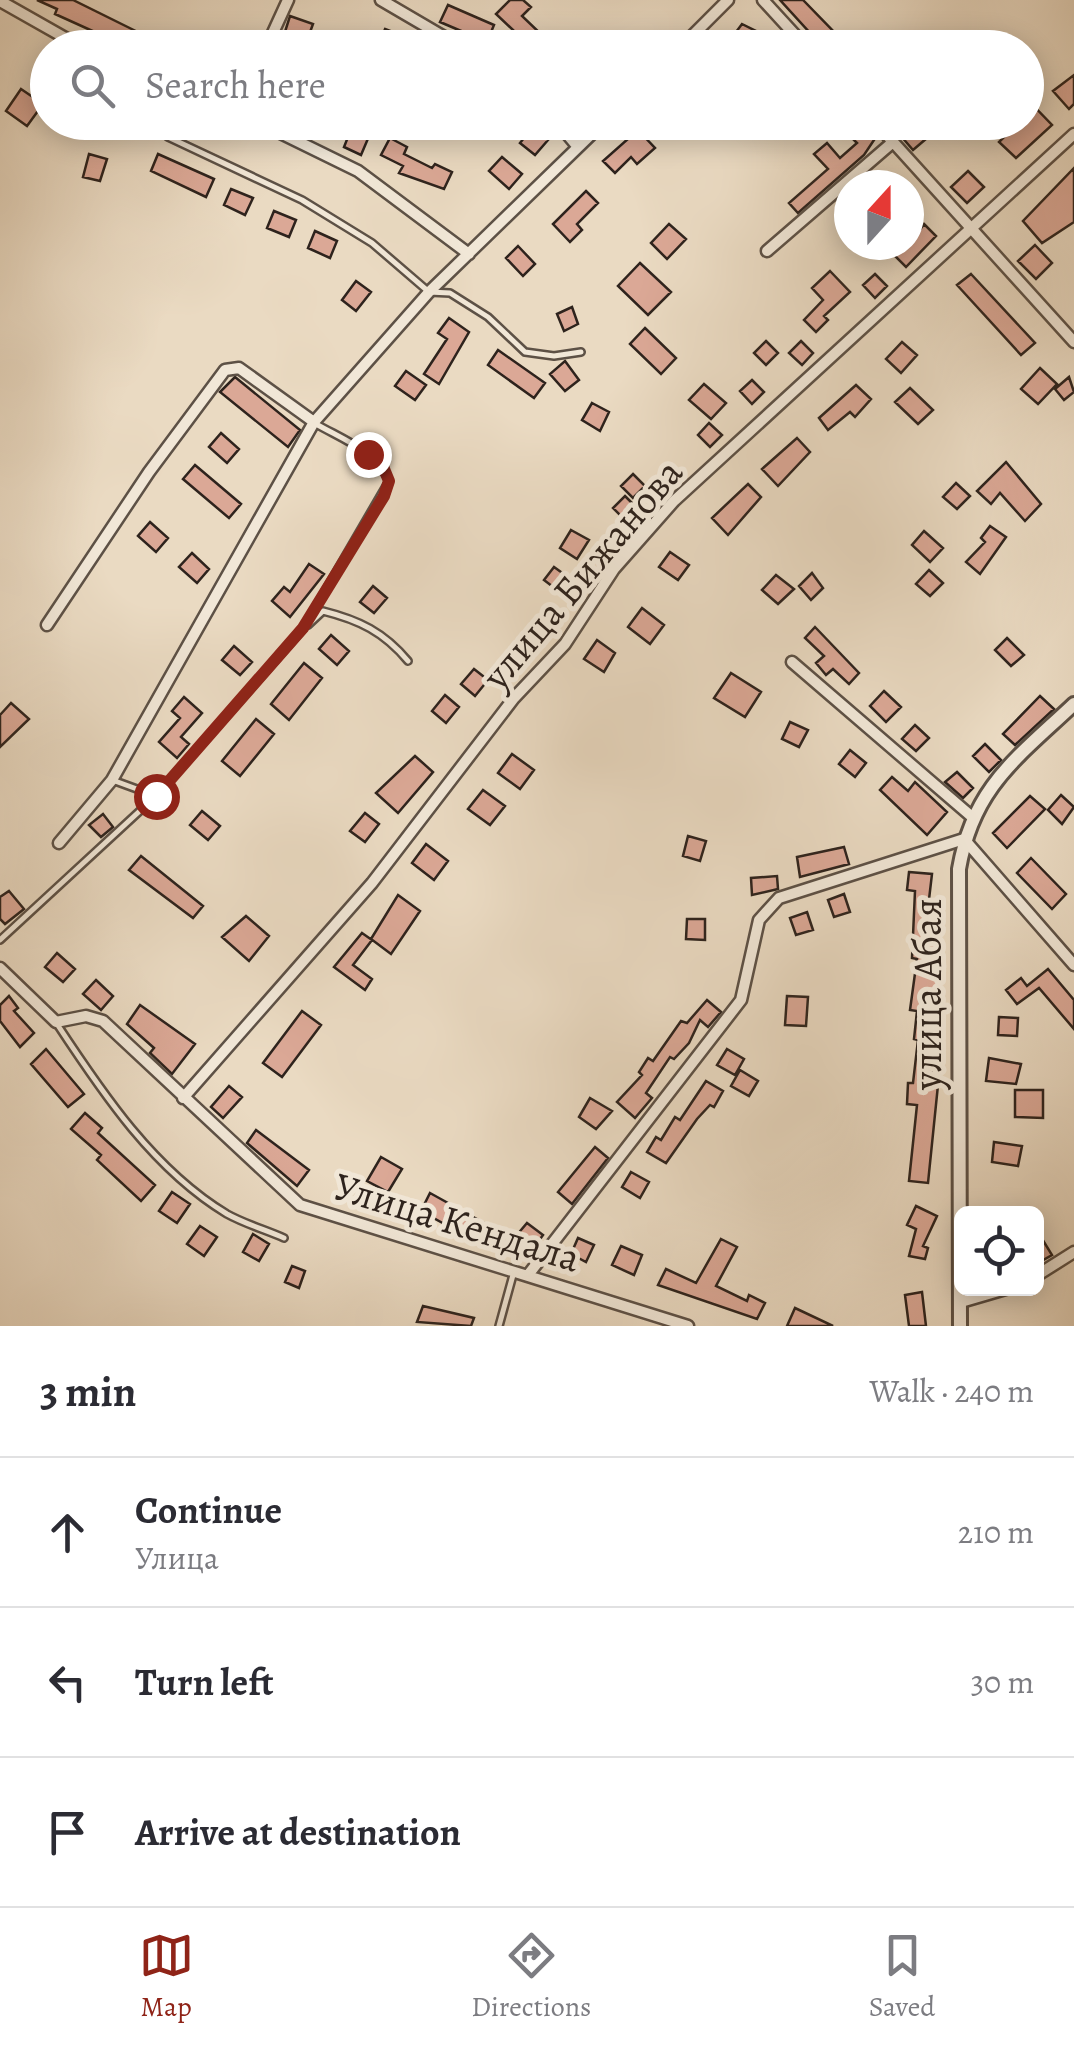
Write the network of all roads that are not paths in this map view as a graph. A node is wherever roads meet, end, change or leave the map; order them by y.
1 (288, 0) edge
2 (381, 0) edge
3 (728, 0) edge
4 (763, 0) edge
5 (0, 1) edge
6 (51, 30) edge
7 (274, 30) edge
8 (432, 30) edge
9 (698, 30) edge
10 (790, 30) edge
11 (1074, 134) edge
12 (174, 140) edge
13 (295, 140) edge
14 (571, 140) edge
15 (586, 140) edge
16 (893, 142) joint
17 (578, 148) junction
18 (972, 231) junction
19 (767, 251) dead end
20 (469, 254) junction
21 (429, 292) junction
22 (1074, 342) edge
23 (581, 352) dead end
24 (314, 422) junction
25 (46, 625) dead end
26 (303, 628) junction
27 (408, 661) dead end
28 (792, 662) dead end
29 (1074, 704) edge
30 (112, 780) junction
31 (156, 796) junction
32 (972, 816) junction
33 (964, 840) junction
34 (59, 842) dead end
35 (0, 940) edge
36 (1074, 964) edge
37 (0, 968) edge
38 (56, 1022) junction
39 (183, 1098) junction
40 (284, 1238) dead end
41 (1074, 1252) edge
42 (1044, 1271) edge
43 (514, 1272) junction
44 (528, 1275) junction
45 (982, 1296) edge
46 (961, 1302) junction
47 (499, 1326) edge
48 (688, 1326) edge
49 (960, 1326) edge

1 - 7 street
2 - 8 street
3 - 9 street
4 - 10 street
5 - 6 street
11 - 18 street, улица Бижанова
12 - 21 lane
13 - 20 street
14 - 17 street
15 - 17 street
16 - 18 street
16 - 19 street
17 - 20 street
18 - 22 street
18 - 39 street, улица Бижанова
20 - 21 street
21 - 23 lane
21 - 24 street
24 - 25 street
24 - 26 lane
24 - 30 street
26 - 27 lane
26 - 31 lane
28 - 32 street
29 - 32 street, улица Абая
30 - 31 lane
30 - 34 street
31 - 35 lane
32 - 33 street, улица Абая
33 - 36 street
33 - 44 street
33 - 46 street, улица Абая
37 - 38 street
38 - 39 street, Улица Кендала
38 - 40 lane
39 - 43 street, Улица Кендала
41 - 42 street
43 - 44 street, Улица Кендала
43 - 47 lane
44 - 48 street, Улица Кендала
45 - 46 street
46 - 49 street, улица Абая

